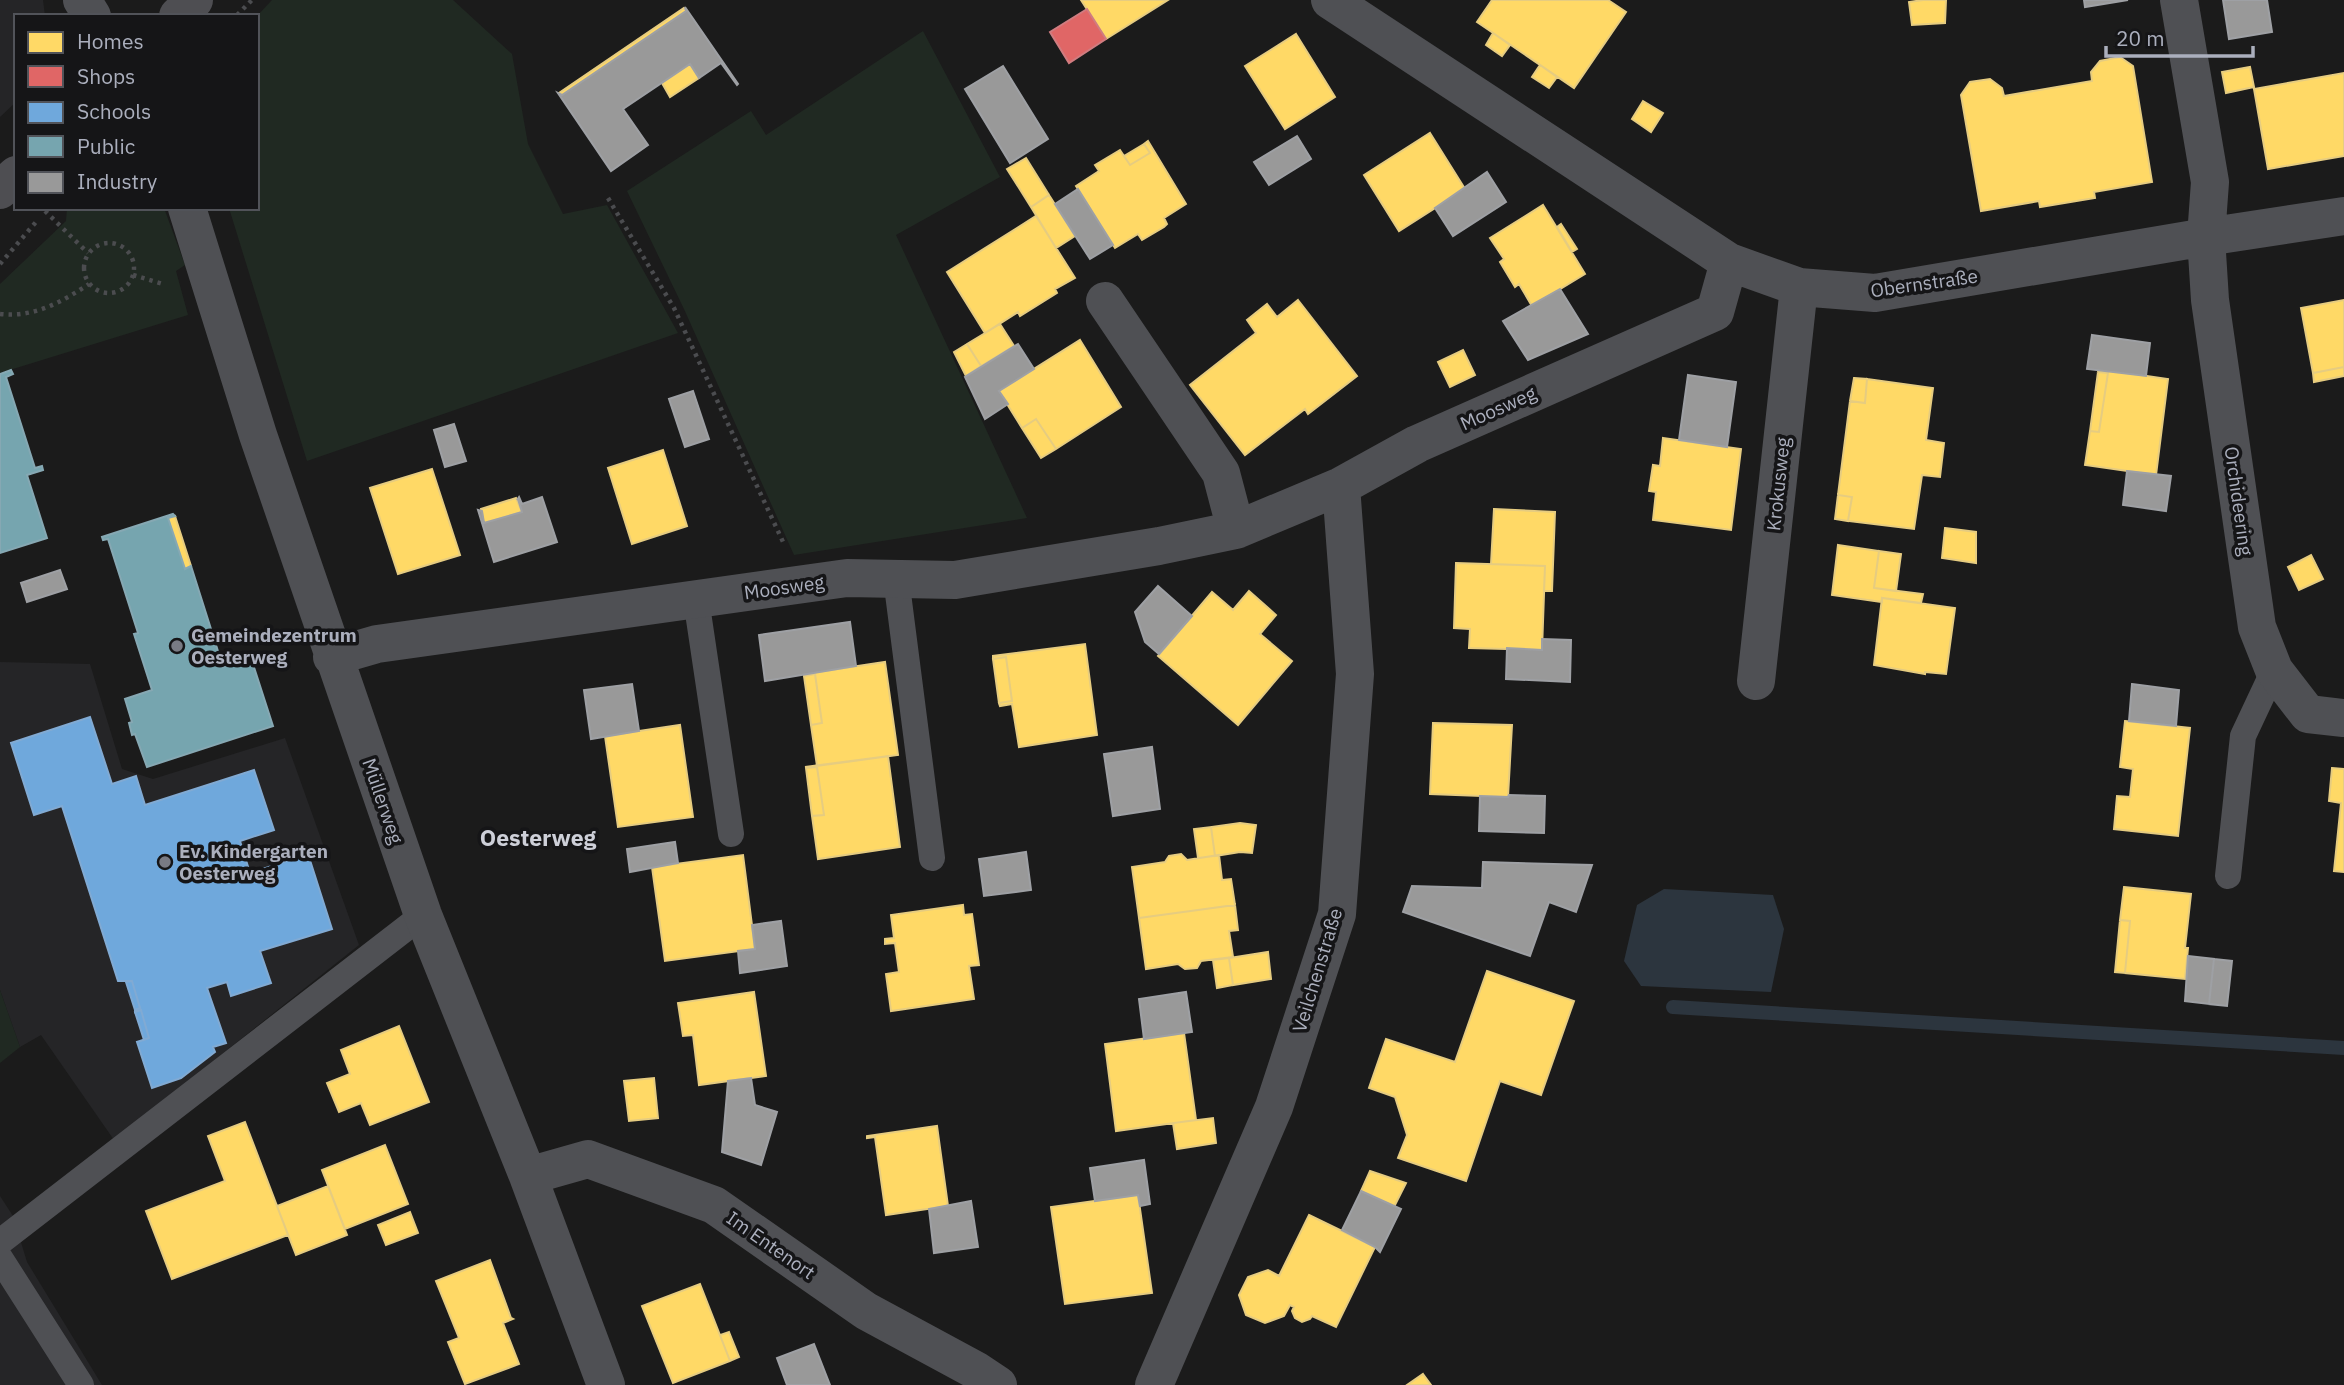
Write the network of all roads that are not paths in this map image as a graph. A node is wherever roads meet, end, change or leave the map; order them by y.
1 (194, 0) edge
2 (1330, 0) edge
3 (2179, 0) edge
4 (1373, 12) edge
5 (180, 14) edge
6 (14, 177) edge
7 (0, 190) edge
8 (188, 210) edge
9 (2344, 216) edge
10 (2206, 237) junction
11 (1729, 262) junction
12 (1799, 287) junction
13 (1105, 301) dead end
14 (1341, 486) junction
15 (1236, 530) junction
16 (896, 578) junction
17 (695, 599) junction
18 (332, 657) junction
19 (2274, 670) junction
20 (1756, 681) dead end
21 (2344, 718) edge
22 (731, 834) dead end
23 (932, 858) dead end
24 (2228, 876) dead end
25 (423, 915) junction
26 (528, 1176) junction
27 (0, 1242) edge
28 (0, 1258) edge
29 (81, 1385) edge
30 (606, 1385) edge
31 (998, 1385) edge
32 (1154, 1385) edge

1 - 5 main road
2 - 4 street, Obernstraße
3 - 10 street, Orchideering
4 - 11 street, Obernstraße
6 - 7 main road
8 - 18 street, Müllerweg
9 - 10 street, Obernstraße
10 - 12 street, Obernstraße
10 - 19 street, Orchideering
11 - 12 street, Obernstraße
11 - 14 street, Moosweg
12 - 20 street, Krokusweg
13 - 15 street
14 - 15 street, Moosweg
14 - 32 street, Veilchenstraße
15 - 16 street, Moosweg
16 - 17 street, Moosweg
16 - 23 lane
17 - 18 street, Moosweg
17 - 22 lane
18 - 25 street, Müllerweg
19 - 21 street, Orchideering
19 - 24 lane
25 - 26 street, Müllerweg
25 - 27 lane
26 - 30 street, Müllerweg
26 - 31 street, Im Entenort
28 - 29 lane

